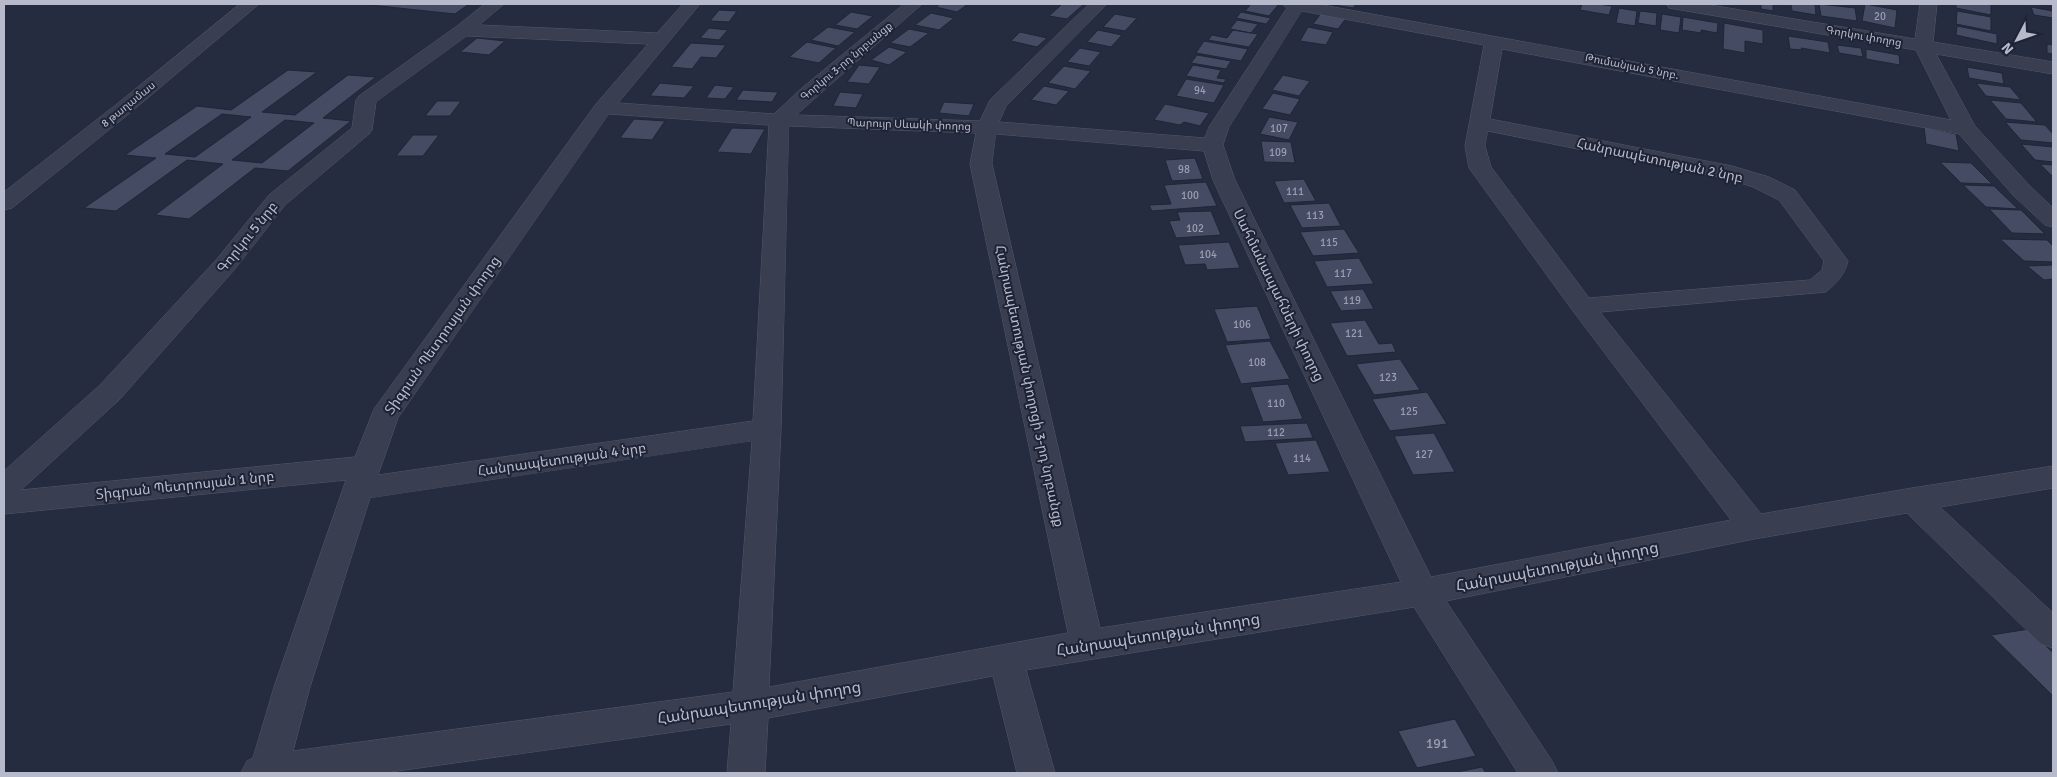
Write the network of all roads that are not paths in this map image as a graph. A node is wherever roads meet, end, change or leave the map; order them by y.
1 (250, 4) edge
2 (495, 4) edge
3 (692, 4) edge
4 (914, 4) edge
5 (1099, 4) edge
6 (1295, 4) edge
7 (1675, 4) edge
8 (1929, 4) edge
9 (463, 30) junction
10 (662, 39) junction
11 (1494, 41) junction
12 (1923, 46) junction
13 (2053, 68) edge
14 (604, 108) junction
15 (779, 120) junction
16 (1479, 123) junction
17 (987, 127) junction
18 (1966, 128) junction
19 (1213, 144) junction
20 (2021, 190) junction
21 (2053, 192) edge
22 (4, 204) edge
23 (2053, 220) edge
24 (1582, 306) junction
25 (767, 429) junction
26 (2053, 477) edge
27 (362, 478) junction
28 (4, 488) edge
29 (1912, 499) junction
30 (4, 503) edge
31 (1754, 527) junction
32 (1422, 592) junction
33 (2053, 634) edge
34 (1087, 644) junction
35 (1006, 659) junction
36 (748, 706) junction
37 (264, 773) edge
38 (746, 773) edge
39 (1036, 773) edge
40 (1539, 773) edge

1 - 22 street, 8 թաղամաս
2 - 9 street, Գորկու 5 նրբ
3 - 10 street, Տիգրան Պետրոսյան փողոց
4 - 15 street, Գորկու 3-րդ նրբանցք
5 - 17 street, Հանրապետության փողոցի 3-րդ նրբանցք
6 - 11 street, Թումանյան 5 նրբ.
6 - 19 street
7 - 12 street, Գորկու փողոց
8 - 12 street
9 - 10 street
9 - 28 street, Գորկու 5 նրբ
10 - 14 street, Տիգրան Պետրոսյան փողոց
11 - 16 street
11 - 18 street, Թումանյան 5 նրբ.
12 - 13 street, Գորկու փողոց
12 - 18 street
14 - 15 street, Պարույր Սևակի փողոց
14 - 27 street, Տիգրան Պետրոսյան փողոց
15 - 17 street, Պարույր Սևակի փողոց
15 - 25 street
16 - 24 street
16 - 24 street, Հանրապետության 2 նրբ
17 - 19 street, Պարույր Սևակի փողոց
17 - 34 street, Հանրապետության փողոցի 3-րդ նրբանցք
18 - 20 street
19 - 32 street, Սահմանապահների փողոց
20 - 21 street
20 - 23 street
24 - 31 street
25 - 27 street, Հանրապետության 4 նրբ
25 - 36 street
26 - 29 street, Հանրապետության փողոց
27 - 30 street, Տիգրան Պետրոսյան 1 նրբ
27 - 37 street, Տիգրան Պետրոսյան փողոց
29 - 31 street, Հանրապետության փողոց
29 - 33 street
31 - 32 street, Հանրապետության փողոց
32 - 34 street, Հանրապետության փողոց
32 - 40 street, Սահմանապահների փողոց
34 - 35 street, Հանրապետության փողոց
35 - 36 street, Հանրապետության փողոց
35 - 39 street
36 - 37 street, Հանրապետության փողոց
36 - 38 street

